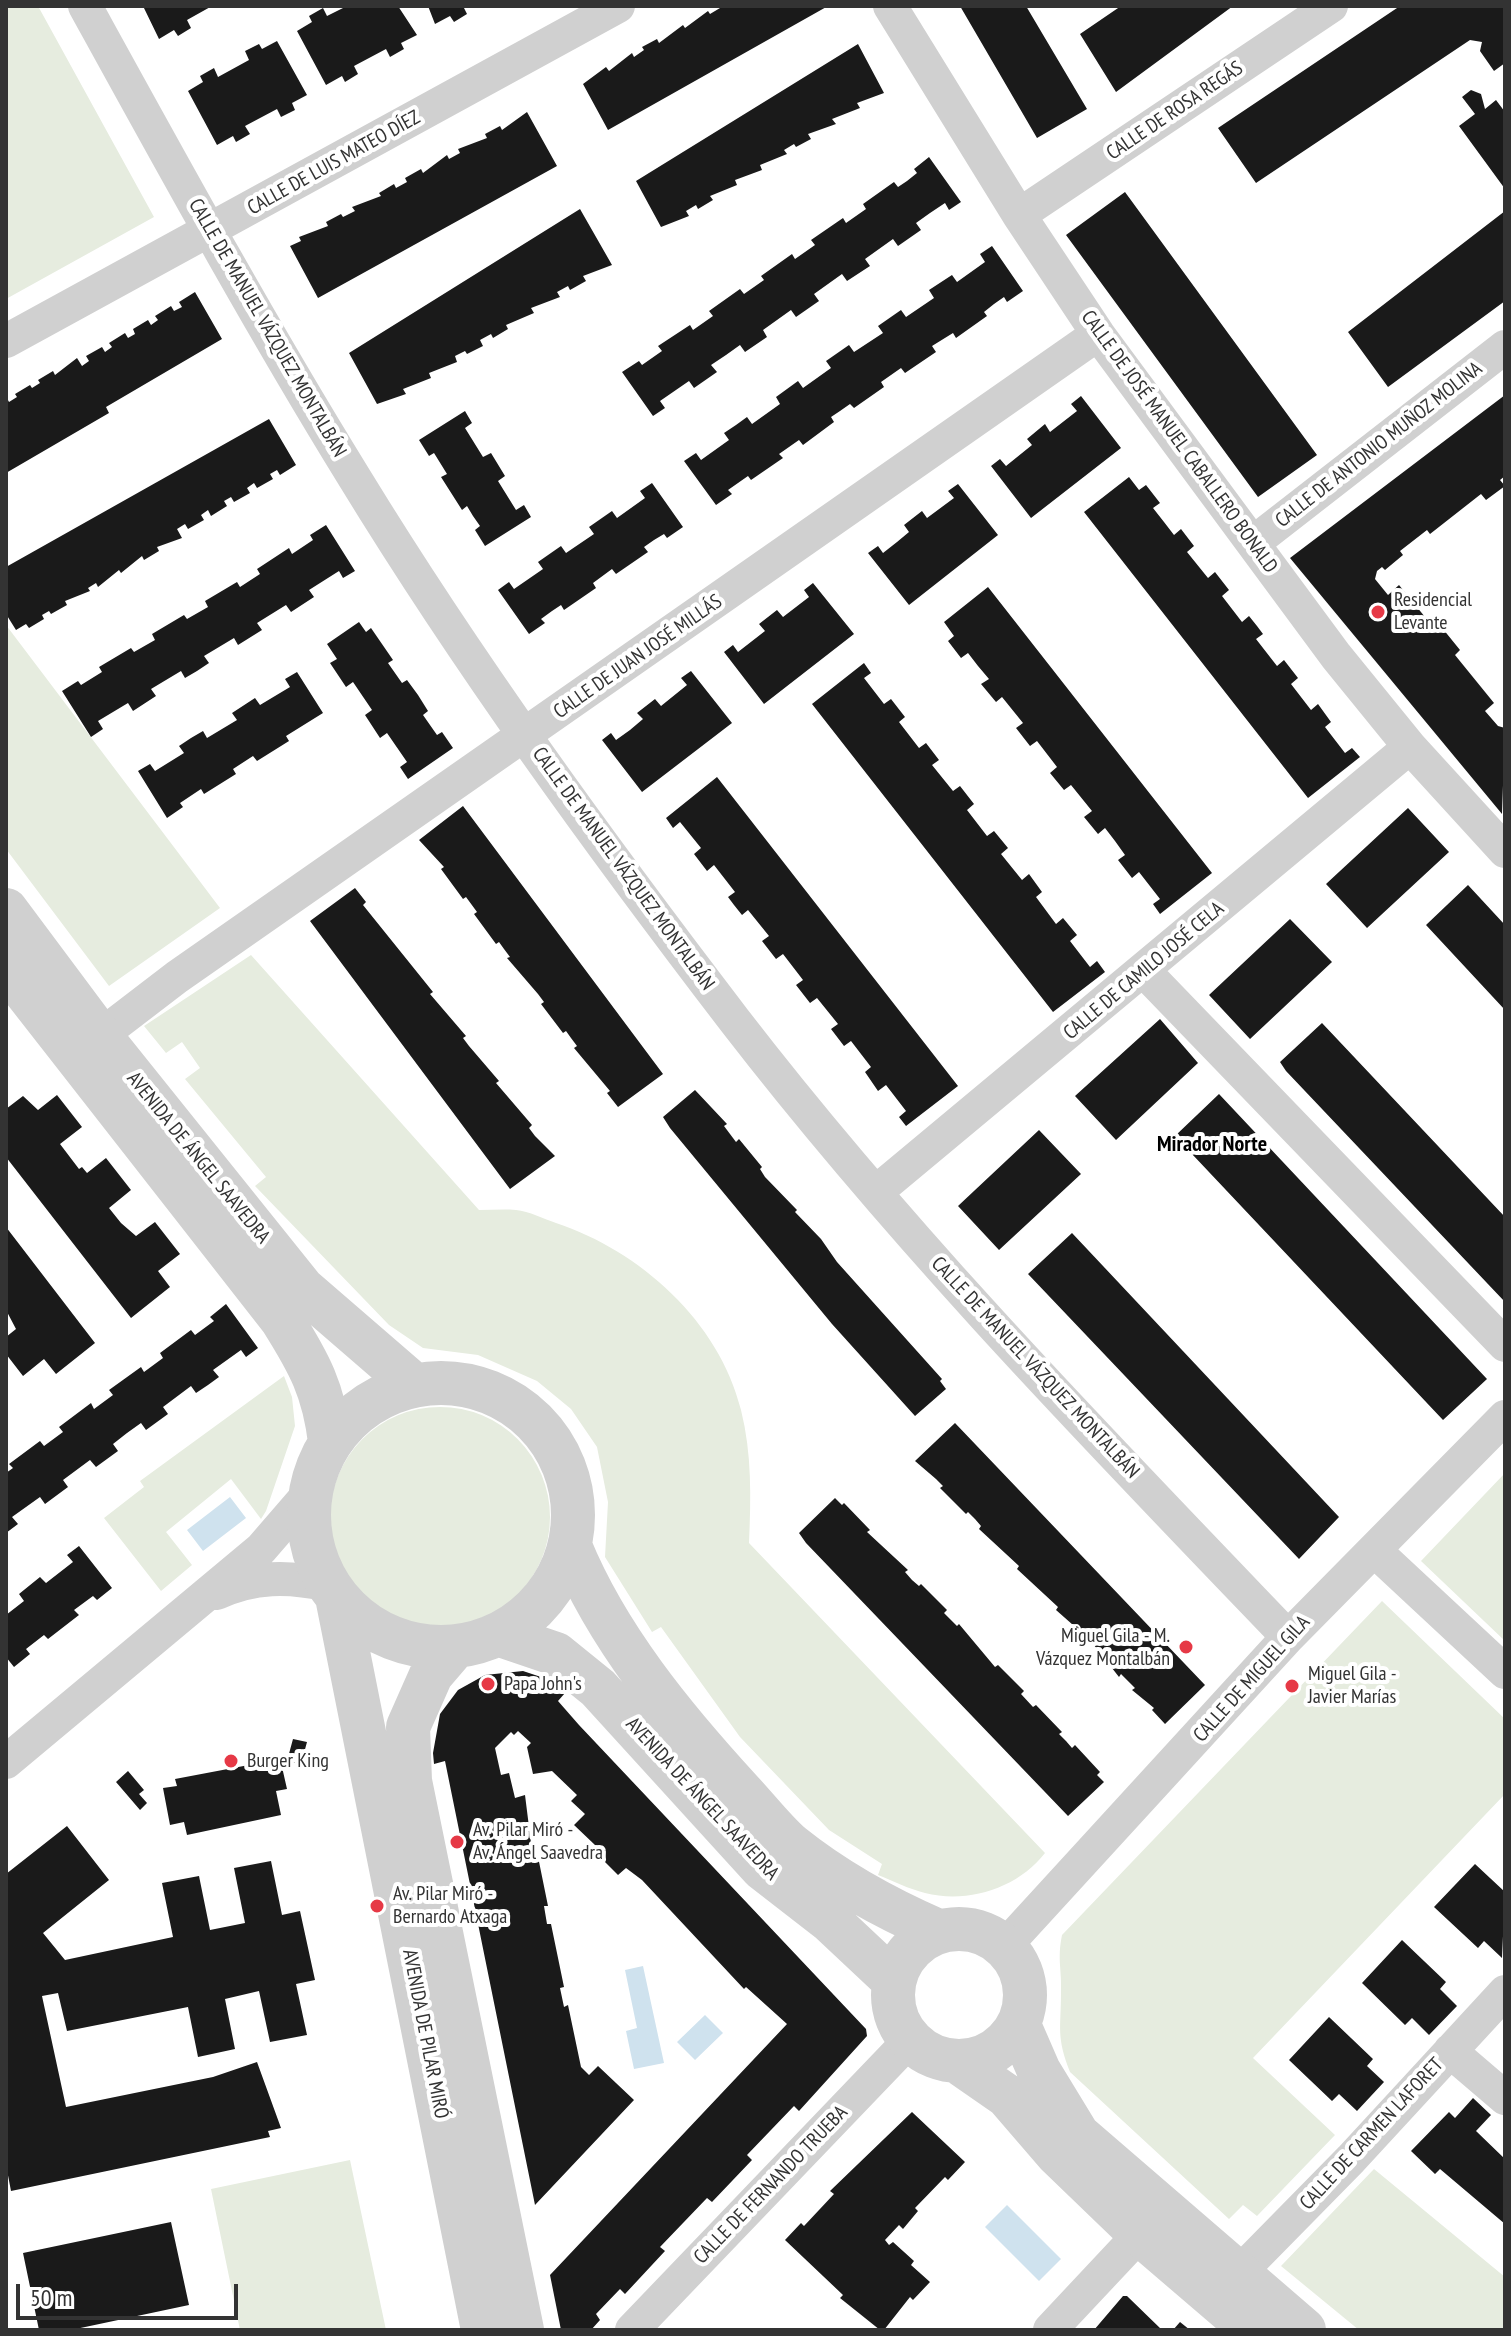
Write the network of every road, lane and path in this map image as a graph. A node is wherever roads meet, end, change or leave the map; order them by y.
1 (85, 6) edge
2 (618, 6) edge
3 (890, 6) edge
4 (1331, 6) edge
5 (1019, 215) junction
6 (210, 231) junction
7 (1098, 334) junction
8 (6, 341) edge
9 (1505, 347) edge
10 (1253, 543) junction
11 (525, 736) junction
12 (1410, 747) junction
13 (1505, 851) edge
14 (6, 910) edge
15 (6, 967) edge
16 (1144, 971) junction
17 (100, 1036) junction
18 (876, 1192) junction
19 (1505, 1345) edge
20 (414, 1385) junction
21 (1505, 1417) edge
22 (330, 1442) junction
23 (312, 1490) junction
24 (570, 1546) junction
25 (1374, 1550) junction
26 (332, 1591) junction
27 (202, 1600) junction
28 (500, 1635) junction
29 (1288, 1637) junction
30 (455, 1647) junction
31 (1505, 1672) edge
32 (6, 1762) edge
33 (938, 1931) junction
34 (1005, 1946) junction
35 (894, 1981) junction
36 (1505, 1992) edge
37 (1019, 2025) junction
38 (910, 2040) junction
39 (1450, 2051) junction
40 (958, 2062) junction
41 (1505, 2098) edge
42 (1140, 2234) junction
43 (1237, 2275) junction
44 (483, 2330) edge
45 (522, 2330) edge
46 (632, 2330) edge
47 (1050, 2330) edge
48 (1252, 2330) edge
49 (1304, 2330) edge

1 - 6 street, CALLE DE MANUEL VÁZQUEZ MONTALBÁN
2 - 6 street, CALLE DE LUIS MATEO DÍEZ
3 - 5 street, CALLE DE JOSÉ MANUEL CABALLERO BONALD
4 - 5 street, CALLE DE ROSA REGÁS
5 - 7 street, CALLE DE JOSÉ MANUEL CABALLERO BONALD
6 - 8 street, CALLE DE LUIS MATEO DÍEZ
6 - 11 street, CALLE DE MANUEL VÁZQUEZ MONTALBÁN
7 - 10 street, CALLE DE JOSÉ MANUEL CABALLERO BONALD
7 - 11 street, CALLE DE JUAN JOSÉ MILLÁS
9 - 10 street, CALLE DE ANTONIO MUÑOZ MOLINA
10 - 12 street, CALLE DE JOSÉ MANUEL CABALLERO BONALD
11 - 17 street, CALLE DE JUAN JOSÉ MILLÁS
11 - 18 street, CALLE DE MANUEL VÁZQUEZ MONTALBÁN
12 - 13 street, CALLE DE JOSÉ MANUEL CABALLERO BONALD
12 - 16 street, CALLE DE CAMILO JOSÉ CELA
14 - 17 street, AVENIDA DE ÁNGEL SAAVEDRA
15 - 22 street, AVENIDA DE ÁNGEL SAAVEDRA
16 - 18 street, CALLE DE CAMILO JOSÉ CELA
16 - 19 street
17 - 20 street, AVENIDA DE ÁNGEL SAAVEDRA
18 - 29 street, CALLE DE MANUEL VÁZQUEZ MONTALBÁN
20 - 22 street
20 - 24 street
21 - 25 street, CALLE DE MIGUEL GILA
22 - 23 street
23 - 26 street
23 - 27 street
24 - 28 street
24 - 33 street, AVENIDA DE ÁNGEL SAAVEDRA
25 - 29 street, CALLE DE MIGUEL GILA
25 - 31 street
26 - 27 street
26 - 30 street
26 - 44 street, AVENIDA DE PILAR MIRÓ
27 - 32 street
28 - 30 street
28 - 35 street, AVENIDA DE ÁNGEL SAAVEDRA
29 - 34 street, CALLE DE MIGUEL GILA
30 - 45 street, AVENIDA DE PILAR MIRÓ
33 - 34 street
33 - 35 street
34 - 37 street
35 - 38 street
36 - 39 street, CALLE DE CARMEN LAFORET
37 - 40 street
37 - 43 street
38 - 40 street
38 - 46 street, CALLE DE FERNANDO TRUEBA
39 - 41 street
39 - 43 street, CALLE DE CARMEN LAFORET
40 - 42 street
42 - 47 street
42 - 48 street
43 - 49 street

